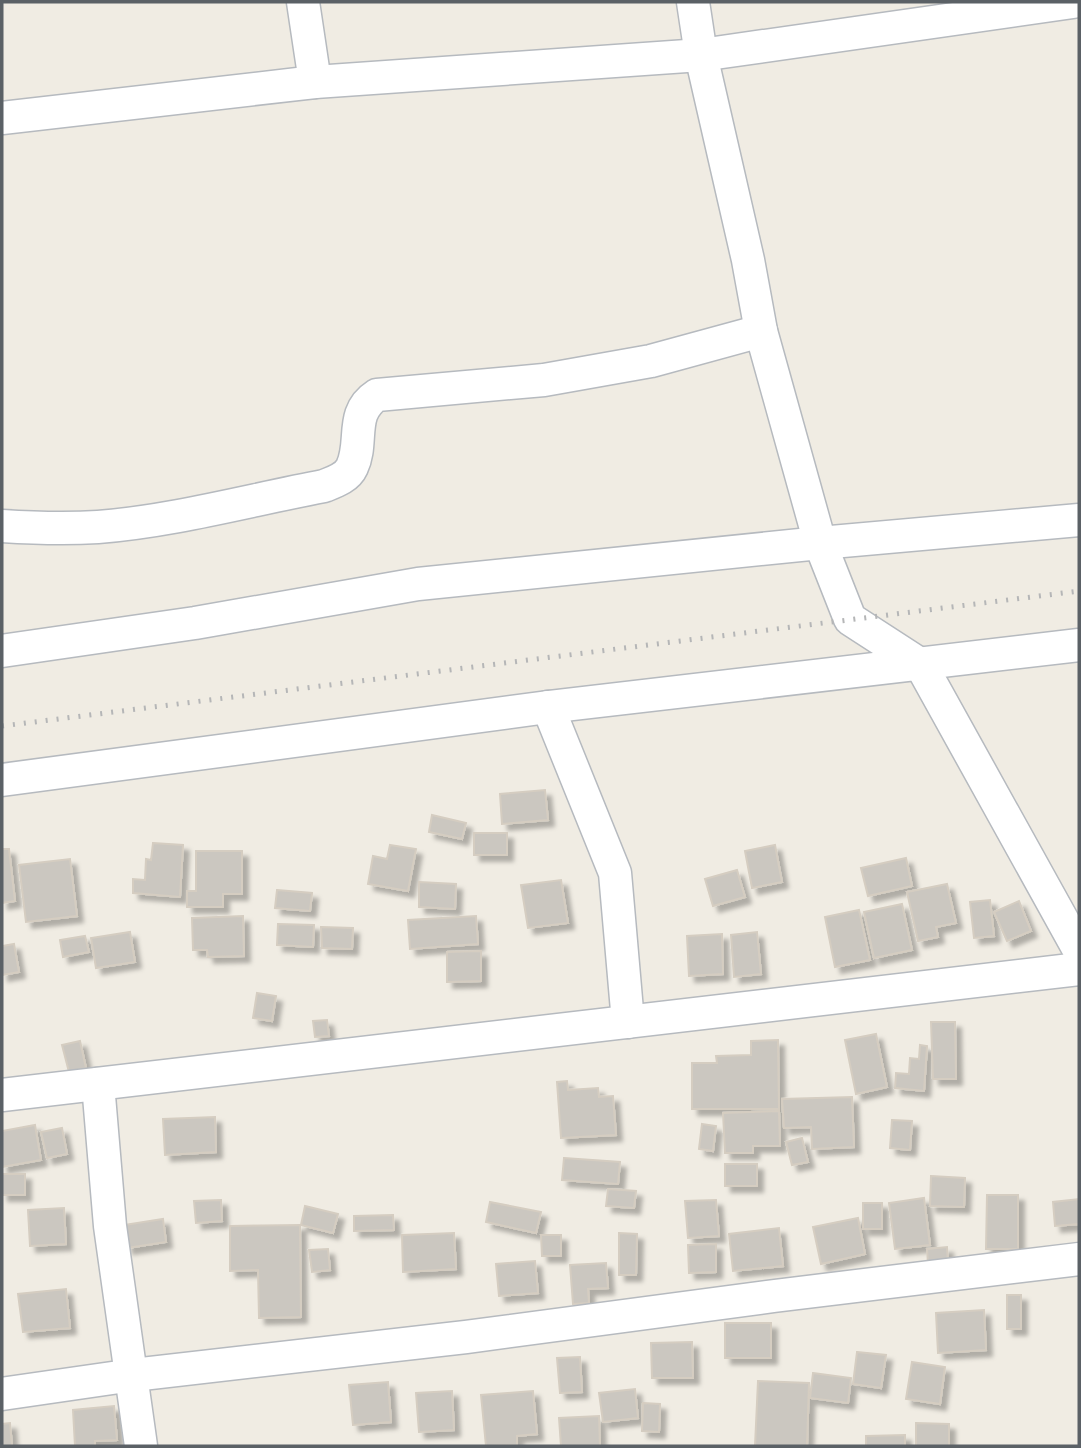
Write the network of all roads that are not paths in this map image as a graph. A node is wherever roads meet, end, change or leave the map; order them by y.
1 (303, 2) edge
2 (693, 2) edge
3 (1073, 2) edge
4 (701, 55) junction
5 (315, 82) junction
6 (2, 118) edge
7 (761, 331) junction
8 (1079, 520) edge
9 (2, 526) edge
10 (820, 543) junction
11 (1079, 645) edge
12 (2, 652) edge
13 (921, 665) junction
14 (548, 708) junction
15 (2, 780) edge
16 (1079, 950) edge
17 (1079, 969) edge
18 (628, 1022) junction
19 (98, 1084) junction
20 (2, 1095) edge
21 (1079, 1259) edge
22 (132, 1376) junction
23 (2, 1394) edge
24 (141, 1446) edge

1 - 5 street
2 - 4 street
3 - 4 street
4 - 5 street
4 - 7 street
5 - 6 street
7 - 9 street
7 - 10 street
8 - 10 street
10 - 12 street
10 - 13 street
11 - 13 street
13 - 14 street
13 - 16 street
14 - 15 street
14 - 18 street
17 - 18 street
18 - 19 street
19 - 20 street
19 - 22 street
21 - 22 street
22 - 23 street
22 - 24 street

